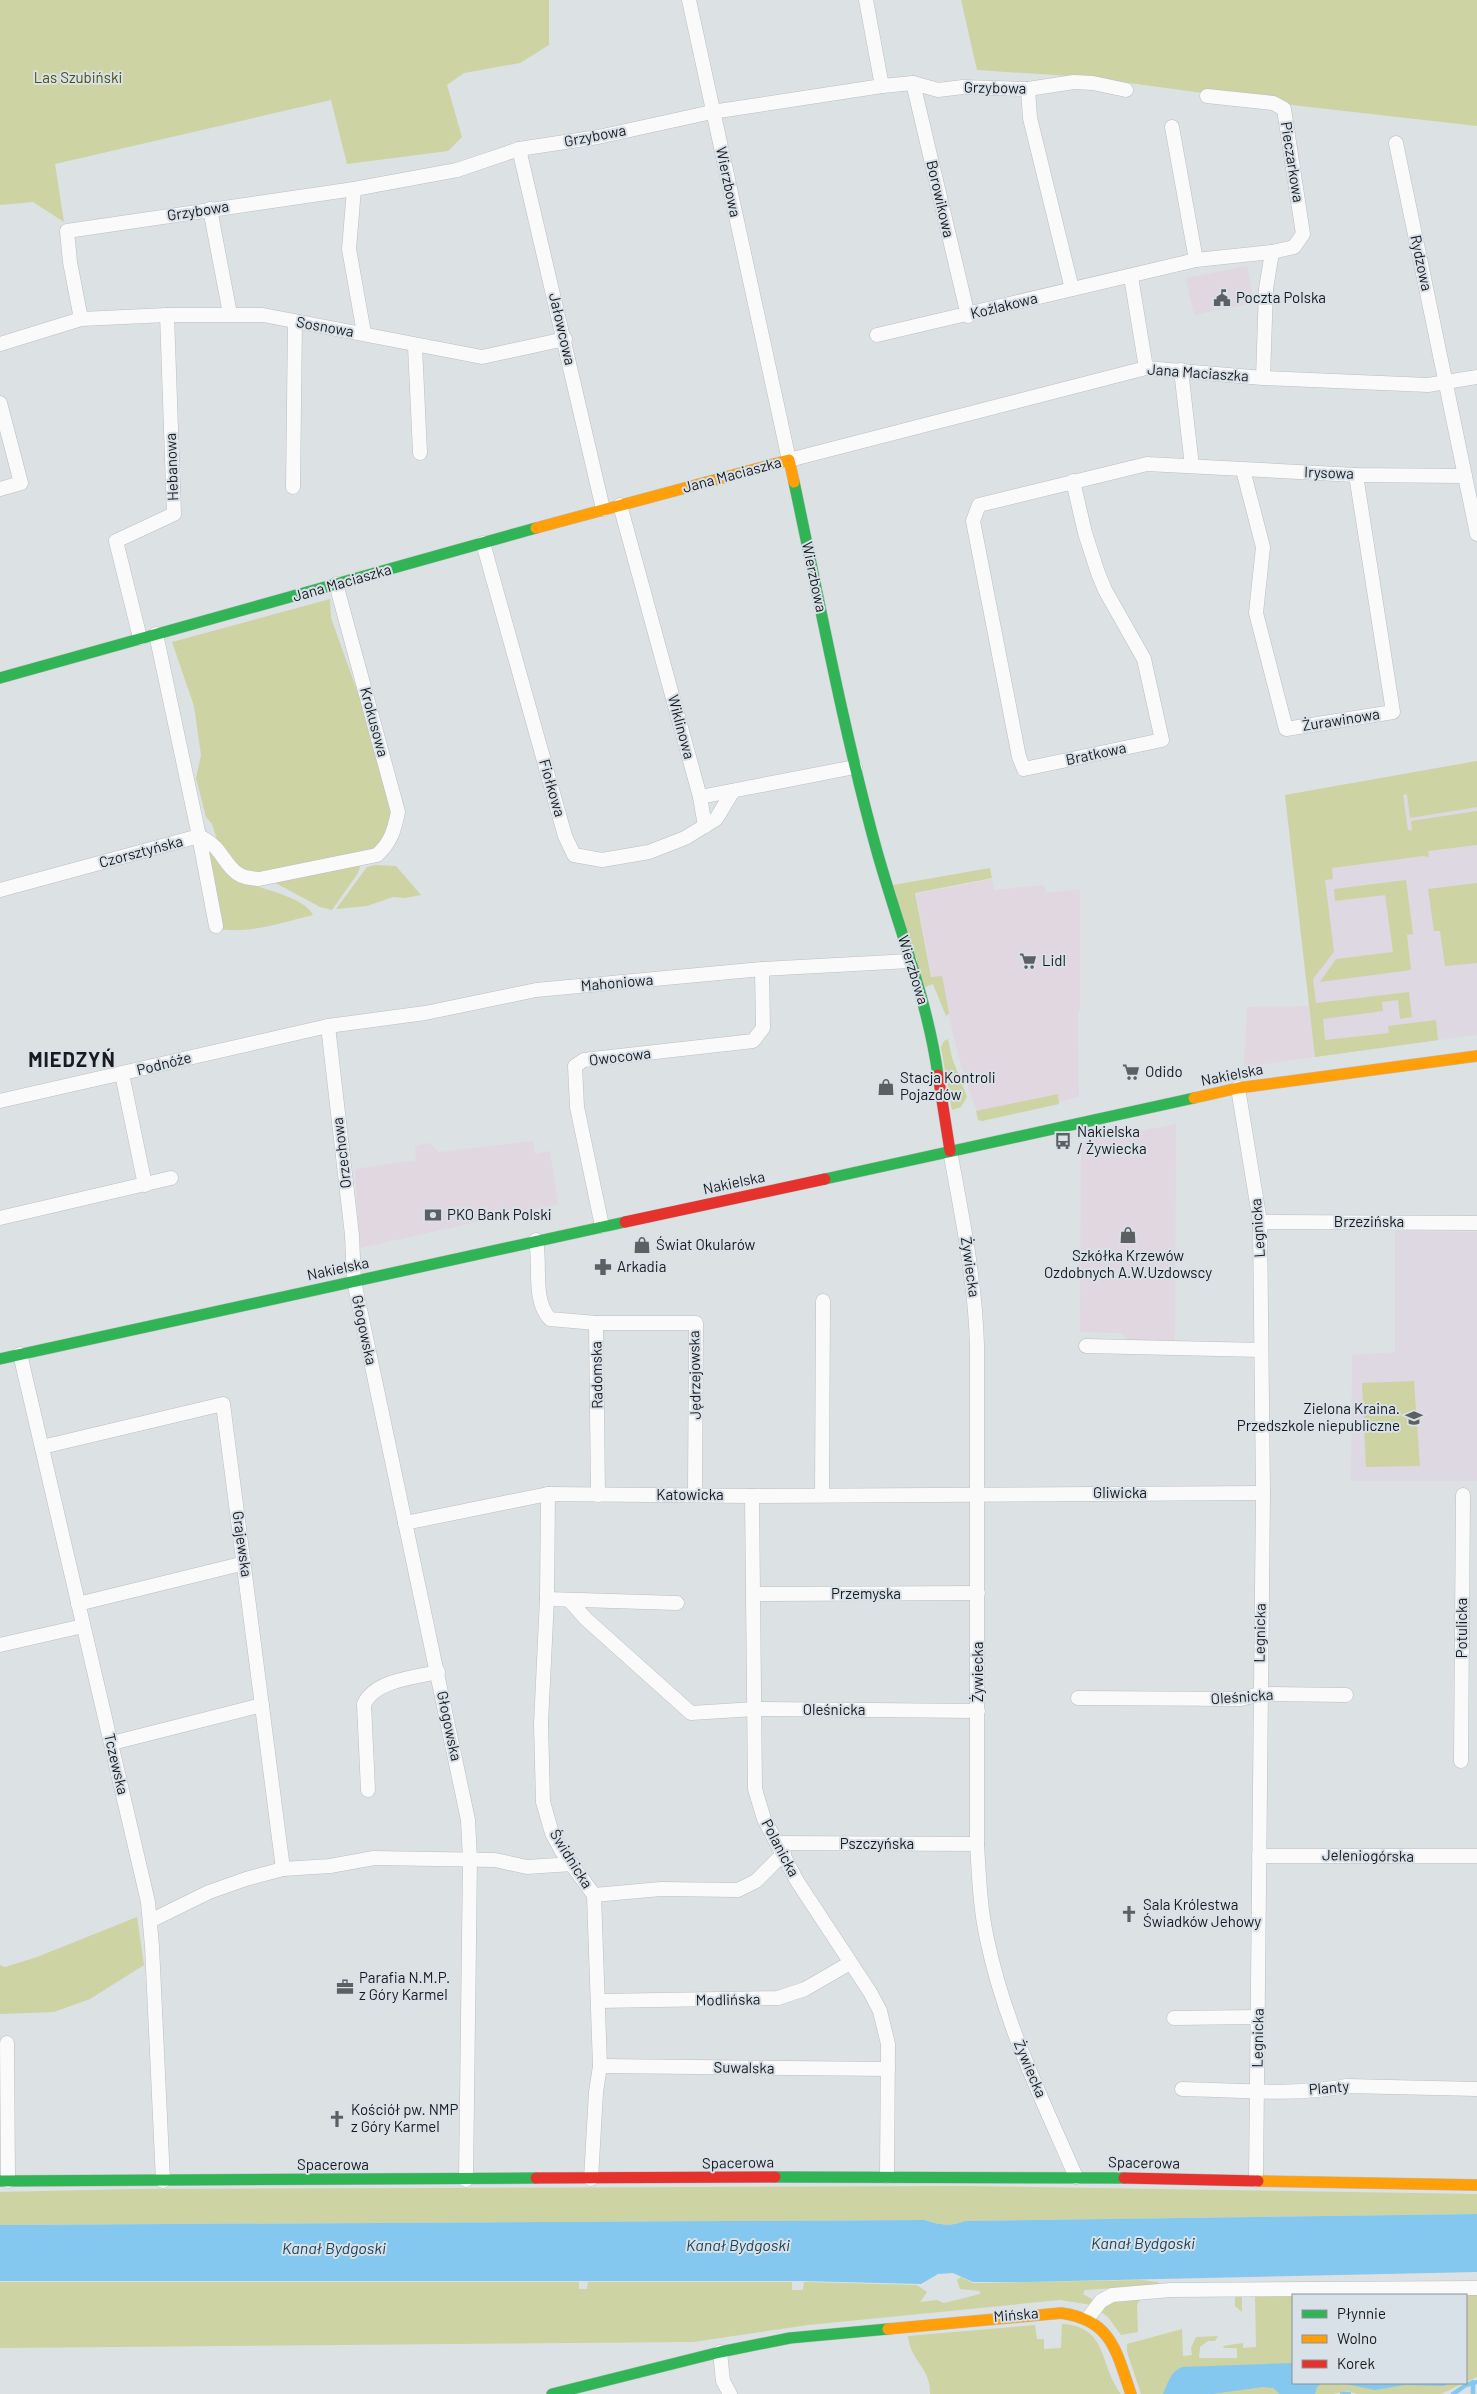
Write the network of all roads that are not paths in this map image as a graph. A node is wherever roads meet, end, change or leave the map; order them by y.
1 (689, 0) edge
2 (866, 0) edge
3 (913, 83) junction
4 (882, 86) junction
5 (1028, 89) junction
6 (1126, 90) dead end
7 (1207, 96) dead end
8 (712, 112) junction
9 (1172, 127) dead end
10 (1396, 144) dead end
11 (519, 150) junction
12 (354, 189) junction
13 (210, 209) junction
14 (1303, 234) joint
15 (1272, 252) junction
16 (1196, 260) junction
17 (1131, 277) junction
18 (1072, 289) junction
19 (230, 314) junction
20 (167, 315) junction
21 (968, 316) junction
22 (81, 319) junction
23 (295, 322) junction
24 (364, 333) junction
25 (878, 335) dead end
26 (565, 339) junction
27 (0, 344) edge
28 (415, 346) junction
29 (1146, 368) junction
30 (1181, 370) junction
31 (1477, 377) edge
32 (1263, 378) junction
33 (1446, 383) junction
34 (0, 403) edge
35 (420, 453) dead end
36 (789, 460) junction
37 (1192, 466) junction
38 (1243, 470) junction
39 (1356, 475) junction
40 (1465, 476) junction
41 (1073, 481) junction
42 (293, 487) dead end
43 (0, 488) edge
44 (620, 505) junction
45 (978, 505) joint
46 (603, 509) junction
47 (1477, 530) edge
48 (483, 543) junction
49 (336, 584) junction
50 (156, 634) junction
51 (140, 638) junction
52 (0, 678) edge
53 (855, 766) junction
54 (733, 791) junction
55 (700, 797) junction
56 (705, 826) junction
57 (199, 836) junction
58 (0, 890) edge
59 (216, 926) dead end
60 (910, 962) junction
61 (762, 969) junction
62 (328, 1026) junction
63 (1477, 1056) edge
64 (122, 1074) junction
65 (1238, 1088) junction
66 (0, 1101) edge
67 (950, 1151) junction
68 (172, 1178) dead end
69 (145, 1184) junction
70 (0, 1218) edge
71 (1260, 1222) junction
72 (1477, 1223) edge
73 (602, 1226) junction
74 (536, 1240) junction
75 (354, 1280) junction
76 (823, 1301) dead end
77 (596, 1324) junction
78 (1086, 1346) dead end
79 (1261, 1350) junction
80 (20, 1354) junction
81 (0, 1359) edge
82 (42, 1447) junction
83 (978, 1493) junction
84 (1262, 1493) junction
85 (548, 1494) junction
86 (598, 1495) junction
87 (695, 1495) junction
88 (822, 1495) junction
89 (1463, 1495) dead end
90 (752, 1496) junction
91 (405, 1523) junction
92 (245, 1563) junction
93 (978, 1593) junction
94 (754, 1594) junction
95 (547, 1600) junction
96 (570, 1601) junction
97 (78, 1604) junction
98 (677, 1604) dead end
99 (83, 1626) junction
100 (0, 1645) edge
101 (438, 1672) junction
102 (1260, 1694) junction
103 (1346, 1695) dead end
104 (1078, 1698) dead end
105 (262, 1705) junction
106 (755, 1709) junction
107 (978, 1711) junction
108 (112, 1743) junction
109 (1460, 1761) dead end
110 (368, 1790) dead end
111 (977, 1844) junction
112 (780, 1848) junction
113 (1260, 1856) junction
114 (1477, 1856) edge
115 (470, 1859) junction
116 (572, 1864) junction
117 (283, 1869) junction
118 (764, 1874) junction
119 (797, 1881) junction
120 (594, 1895) junction
121 (150, 1921) junction
122 (850, 1963) junction
123 (598, 2001) junction
124 (1258, 2017) junction
125 (1174, 2018) dead end
126 (7, 2043) dead end
127 (600, 2066) junction
128 (888, 2069) junction
129 (1182, 2089) dead end
130 (1477, 2089) edge
131 (1257, 2091) junction
132 (887, 2176) junction
133 (1076, 2177) junction
134 (591, 2179) junction
135 (466, 2180) junction
136 (1256, 2180) junction
137 (4, 2181) edge
138 (163, 2181) junction
139 (1477, 2185) edge
140 (1477, 2288) edge
141 (1088, 2318) junction
142 (720, 2352) junction
143 (1131, 2393) edge
144 (552, 2394) edge
145 (730, 2394) edge

1 - 8 street, Wierzbowa
2 - 4 street
3 - 4 street, Grzybowa
3 - 5 street, Grzybowa
3 - 21 street, Borowikowa
4 - 8 street, Grzybowa
5 - 6 street, Grzybowa
5 - 18 street
7 - 14 street, Pieczarkowa
8 - 11 street, Grzybowa
8 - 36 street, Wierzbowa
9 - 16 street
10 - 33 street, Rydzowa
11 - 12 street, Grzybowa
11 - 26 street, Jałowcowa
12 - 13 street, Grzybowa
12 - 24 street
13 - 19 street
13 - 22 street, Grzybowa
14 - 15 street, Koźlakowa
15 - 16 street, Koźlakowa
15 - 32 street
16 - 17 street, Koźlakowa
17 - 18 street, Koźlakowa
17 - 29 street
18 - 21 street, Koźlakowa
19 - 20 street, Sosnowa
19 - 23 street, Sosnowa
20 - 22 street, Sosnowa
20 - 51 street, Hebanowa
21 - 25 street, Koźlakowa
22 - 27 street, Sosnowa
23 - 24 street, Sosnowa
23 - 42 street
24 - 28 street, Sosnowa
26 - 28 street, Sosnowa
26 - 46 street, Jałowcowa
28 - 35 street
29 - 30 street, Jana Maciaszka
29 - 36 street, Jana Maciaszka
30 - 32 street, Jana Maciaszka
30 - 37 street
31 - 33 street, Jana Maciaszka
32 - 33 street, Jana Maciaszka
33 - 40 street, Rydzowa
34 - 43 street
36 - 44 street, Jana Maciaszka
36 - 53 street, Wierzbowa
37 - 38 street, Irysowa
37 - 41 street, Irysowa
38 - 39 street, Irysowa
38 - 39 street, Żurawinowa
39 - 40 street, Irysowa
40 - 47 street, Rydzowa
41 - 45 street, Irysowa
41 - 45 street, Bratkowa
44 - 46 street, Jana Maciaszka
44 - 55 street, Wiklinowa
46 - 48 street, Jana Maciaszka
48 - 49 street, Jana Maciaszka
48 - 56 street, Fiołkowa
49 - 50 street, Jana Maciaszka
49 - 57 street, Krokusowa
50 - 51 street, Jana Maciaszka
50 - 57 street, Czorsztyńska
51 - 52 street, Jana Maciaszka
53 - 54 street
53 - 60 street, Wierzbowa
54 - 55 street
54 - 56 street, Fiołkowa
55 - 56 street, Wiklinowa
57 - 58 street, Czorsztyńska
57 - 59 street
60 - 61 street, Mahoniowa
60 - 67 street, Wierzbowa
61 - 62 street, Mahoniowa
61 - 73 street, Owocowa
62 - 64 street, Podnóże
62 - 75 street, Orzechowa
63 - 65 street, Nakielska
64 - 66 street, Podnóże
64 - 69 street
65 - 67 street, Nakielska
65 - 71 street, Legnicka
67 - 73 street, Nakielska
67 - 83 street, Żywiecka
68 - 69 street
69 - 70 street
71 - 72 street, Brzezińska
71 - 79 street, Legnicka
73 - 74 street, Nakielska
74 - 75 street, Nakielska
74 - 77 street, Radomska
75 - 80 street, Nakielska
75 - 91 street, Głogowska
76 - 88 street
77 - 86 street, Radomska
77 - 87 street, Jędrzejowska
78 - 79 street
79 - 84 street, Legnicka
80 - 81 street, Nakielska
80 - 82 street, Tczewska
82 - 92 street, Grajewska
82 - 97 street, Tczewska
83 - 84 street, Gliwicka
83 - 88 street, Katowicka
83 - 93 street, Żywiecka
84 - 102 street, Legnicka
85 - 86 street, Katowicka
85 - 91 street, Katowicka
85 - 95 street, Świdnicka
86 - 87 street, Katowicka
87 - 90 street, Katowicka
88 - 90 street, Katowicka
89 - 109 street, Potulicka
90 - 94 street, Polanicka
91 - 101 street, Głogowska
92 - 97 street
92 - 105 street, Grajewska
93 - 94 street, Przemyska
93 - 107 street, Żywiecka
94 - 106 street, Polanicka
95 - 96 street
95 - 116 street, Świdnicka
96 - 98 street
96 - 106 street, Oleśnicka
97 - 99 street, Tczewska
99 - 100 street
99 - 108 street, Tczewska
101 - 110 street
101 - 115 street, Głogowska
102 - 103 street, Oleśnicka
102 - 104 street, Oleśnicka
102 - 113 street, Legnicka
105 - 108 street
105 - 117 street, Grajewska
106 - 107 street, Oleśnicka
106 - 112 street, Polanicka
107 - 111 street, Żywiecka
108 - 121 street, Tczewska
111 - 112 street, Pszczyńska
111 - 133 street, Żywiecka
112 - 118 street
112 - 119 street, Polanicka
113 - 114 street, Jeleniogórska
113 - 124 street, Legnicka
115 - 116 street
115 - 117 street
115 - 135 street, Głogowska
116 - 120 street, Świdnicka
117 - 121 street
118 - 119 street
118 - 120 street
119 - 122 street, Polanicka
120 - 123 street, Świdnicka
121 - 138 street, Tczewska
122 - 123 street, Modlińska
122 - 128 street, Polanicka
123 - 127 street, Świdnicka
124 - 125 street
124 - 131 street, Legnicka
126 - 137 street
127 - 128 street, Suwalska
127 - 134 street, Świdnicka
128 - 132 street, Polanicka
129 - 131 street, Planty
130 - 131 street, Planty
131 - 136 street, Legnicka
132 - 133 street, Spacerowa
132 - 134 street, Spacerowa
133 - 136 street, Spacerowa
134 - 135 street, Spacerowa
135 - 138 street, Spacerowa
136 - 139 street, Spacerowa
137 - 138 street, Spacerowa
140 - 141 street
141 - 142 street, Mińska
141 - 143 street
142 - 144 street, Mińska
142 - 145 street

